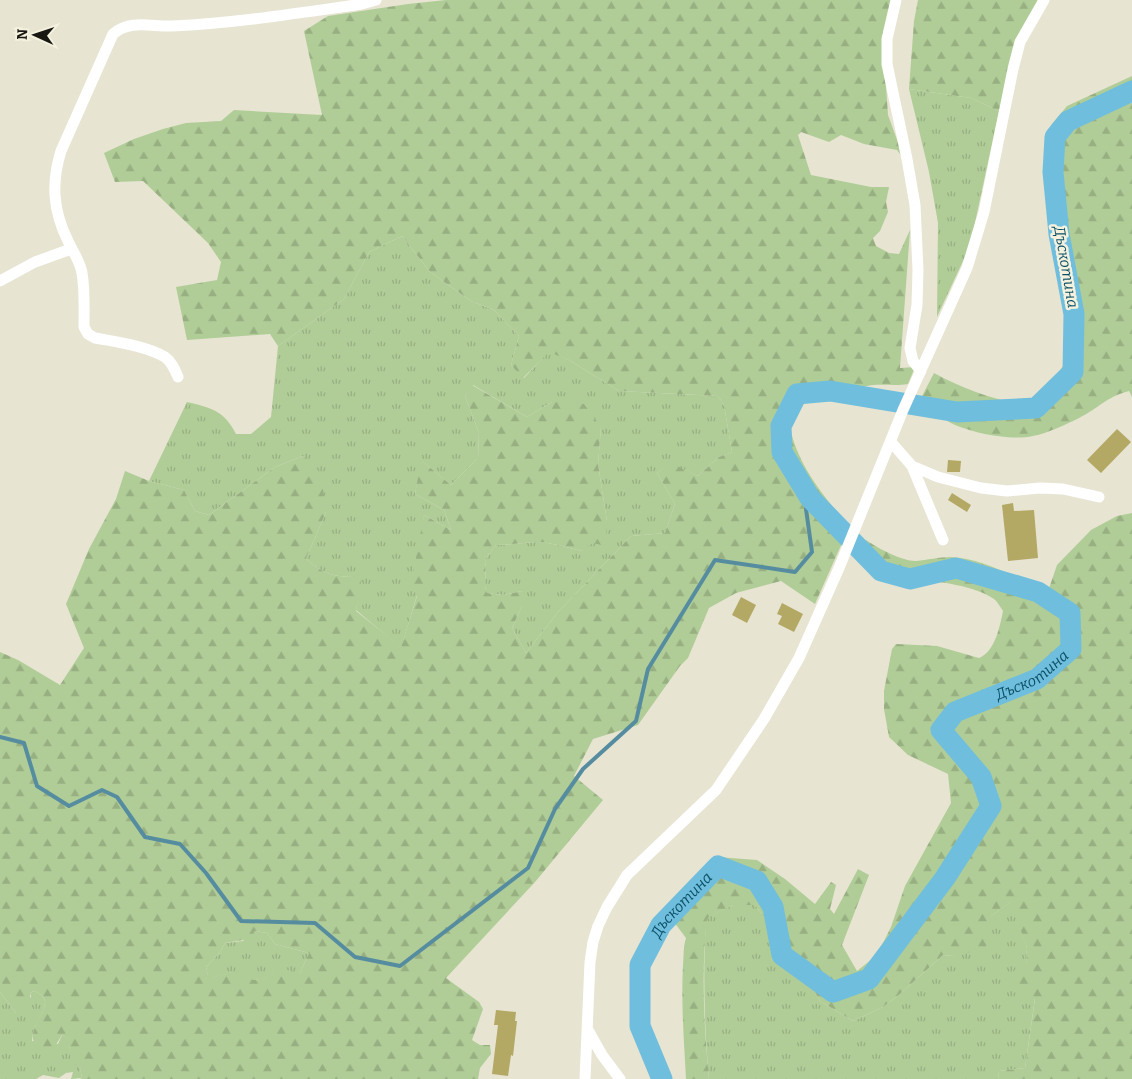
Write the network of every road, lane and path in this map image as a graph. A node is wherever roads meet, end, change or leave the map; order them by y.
1 (376, 0) edge
2 (896, 0) edge
3 (1044, 0) edge
4 (71, 249) junction
5 (0, 281) edge
6 (921, 371) junction
7 (178, 377) dead end
8 (891, 442) junction
9 (912, 466) junction
10 (1099, 497) dead end
11 (943, 540) dead end
12 (588, 1028) junction
13 (585, 1079) edge
14 (620, 1079) edge

1 - 4 street
2 - 6 street
3 - 6 street
4 - 5 street
4 - 7 street
6 - 8 street
8 - 9 street
8 - 12 street
9 - 10 street
9 - 11 street
12 - 13 street
12 - 14 street

